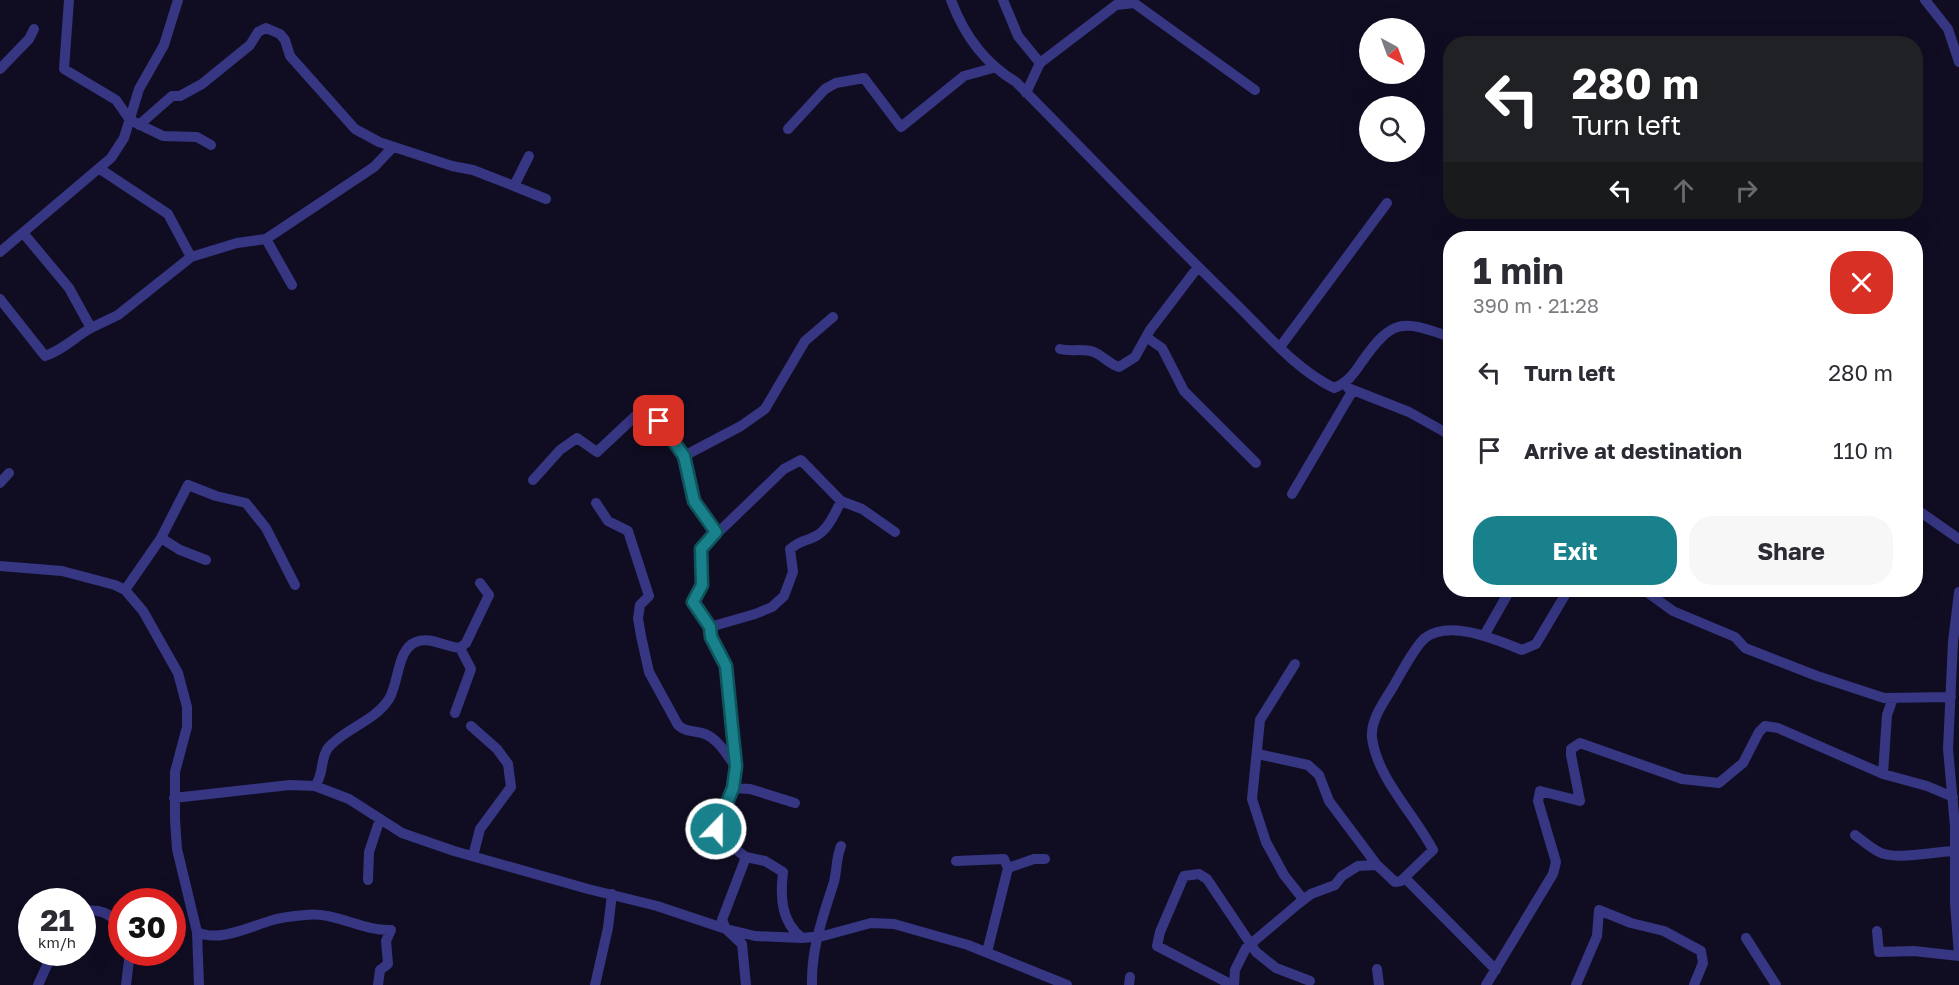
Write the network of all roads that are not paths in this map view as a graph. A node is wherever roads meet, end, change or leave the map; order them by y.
1 (69, 0) edge
2 (178, 0) edge
3 (951, 0) edge
4 (1003, 0) edge
5 (1925, 0) edge
6 (34, 29) dead end
7 (1959, 62) edge
8 (1040, 63) junction
9 (993, 68) junction
10 (0, 69) edge
11 (1255, 90) dead end
12 (1026, 93) junction
13 (134, 122) junction
14 (788, 129) dead end
15 (211, 145) dead end
16 (393, 147) junction
17 (529, 156) dead end
18 (100, 169) junction
19 (514, 186) junction
20 (546, 199) dead end
21 (1387, 203) dead end
22 (24, 234) junction
23 (266, 239) junction
24 (0, 252) edge
25 (191, 257) junction
26 (1198, 267) junction
27 (292, 285) dead end
28 (0, 299) edge
29 (832, 317) dead end
30 (91, 328) junction
31 (1443, 335) edge
32 (1146, 337) junction
33 (1280, 346) junction
34 (1060, 349) dead end
35 (1342, 385) junction
36 (1353, 390) junction
37 (1443, 431) edge
38 (684, 456) junction
39 (1256, 463) dead end
40 (9, 473) dead end
41 (533, 480) dead end
42 (0, 483) edge
43 (1292, 494) dead end
44 (841, 501) junction
45 (596, 503) dead end
46 (1923, 514) edge
47 (716, 532) junction
48 (896, 532) dead end
49 (161, 538) junction
50 (1959, 539) edge
51 (206, 560) dead end
52 (0, 566) edge
53 (480, 583) dead end
54 (295, 585) dead end
55 (126, 591) junction
56 (1959, 592) edge
57 (1506, 597) edge
58 (1564, 597) edge
59 (1654, 597) edge
60 (710, 627) junction
61 (1485, 634) junction
62 (460, 648) junction
63 (1295, 664) dead end
64 (1951, 697) junction
65 (1893, 698) junction
66 (455, 713) dead end
67 (471, 726) dead end
68 (1258, 754) junction
69 (736, 766) junction
70 (1882, 774) junction
71 (315, 786) junction
72 (733, 788) junction
73 (1953, 797) junction
74 (174, 798) junction
75 (795, 803) dead end
76 (380, 819) junction
77 (1855, 835) dead end
78 (841, 846) dead end
79 (1957, 848) edge
80 (473, 856) junction
81 (746, 857) junction
82 (1045, 859) dead end
83 (956, 861) dead end
84 (1377, 865) junction
85 (1008, 868) junction
86 (1405, 878) junction
87 (368, 880) dead end
88 (612, 894) junction
89 (1304, 899) junction
90 (726, 929) junction
91 (1877, 931) dead end
92 (197, 932) junction
93 (815, 937) junction
94 (802, 938) junction
95 (1746, 938) dead end
96 (1250, 945) junction
97 (987, 952) junction
98 (1959, 955) edge
99 (47, 966) edge
100 (128, 966) edge
101 (1377, 969) dead end
102 (1496, 970) junction
103 (1310, 981) dead end
104 (1052, 982) edge
105 (39, 985) edge
106 (126, 985) edge
107 (199, 985) edge
108 (378, 985) edge
109 (595, 985) edge
110 (746, 985) edge
111 (812, 985) edge
112 (1067, 985) edge
113 (1233, 985) edge
114 (1379, 985) edge
115 (1486, 985) edge
116 (1576, 985) edge
117 (1694, 985) edge
118 (1776, 985) edge

1 - 13 street
2 - 13 street
3 - 9 street
4 - 8 street
5 - 7 street
6 - 10 street
8 - 11 street
8 - 12 street
9 - 12 street
9 - 14 street
12 - 26 street
13 - 15 street
13 - 16 street
13 - 18 street
16 - 19 street
16 - 23 street
17 - 19 street
18 - 22 street
18 - 25 street
19 - 20 street
21 - 33 street
22 - 24 street
22 - 30 street
23 - 25 street
23 - 27 street
25 - 30 street
26 - 32 street
26 - 33 street
28 - 30 street
29 - 38 street
31 - 35 street
32 - 34 street
32 - 39 street
33 - 35 street
35 - 36 street
36 - 37 street
36 - 43 street
38 - 41 street
38 - 47 street
40 - 42 street
44 - 47 street
44 - 48 street
44 - 60 street
45 - 69 street
46 - 50 street
47 - 60 street
49 - 51 street
49 - 54 street
49 - 55 street
52 - 55 street
53 - 62 street
55 - 74 street
56 - 64 street
57 - 61 street
58 - 61 street
59 - 65 street
60 - 69 street
61 - 86 street
62 - 66 street
62 - 71 street
63 - 68 street
64 - 65 street
64 - 73 street
65 - 70 street
67 - 80 street
68 - 84 street
68 - 89 street
69 - 72 street
70 - 73 street
70 - 102 street
71 - 74 street
71 - 76 street
72 - 75 street
72 - 81 street
73 - 79 street
74 - 92 street
76 - 80 street
76 - 87 street
77 - 79 street
78 - 93 street
79 - 98 street
80 - 88 street
81 - 90 street
81 - 94 street
82 - 85 street
83 - 85 street
84 - 86 street
84 - 89 street
85 - 97 street
86 - 102 street
88 - 90 street
88 - 109 street
89 - 96 street
90 - 94 street
90 - 110 street
91 - 98 street
92 - 107 street
92 - 108 street
93 - 94 street
93 - 97 street
93 - 111 street
95 - 118 street
96 - 103 street
96 - 113 street
96 - 113 street
97 - 104 street
99 - 105 street
100 - 106 street
101 - 114 street
102 - 115 street
104 - 112 street
116 - 117 street

